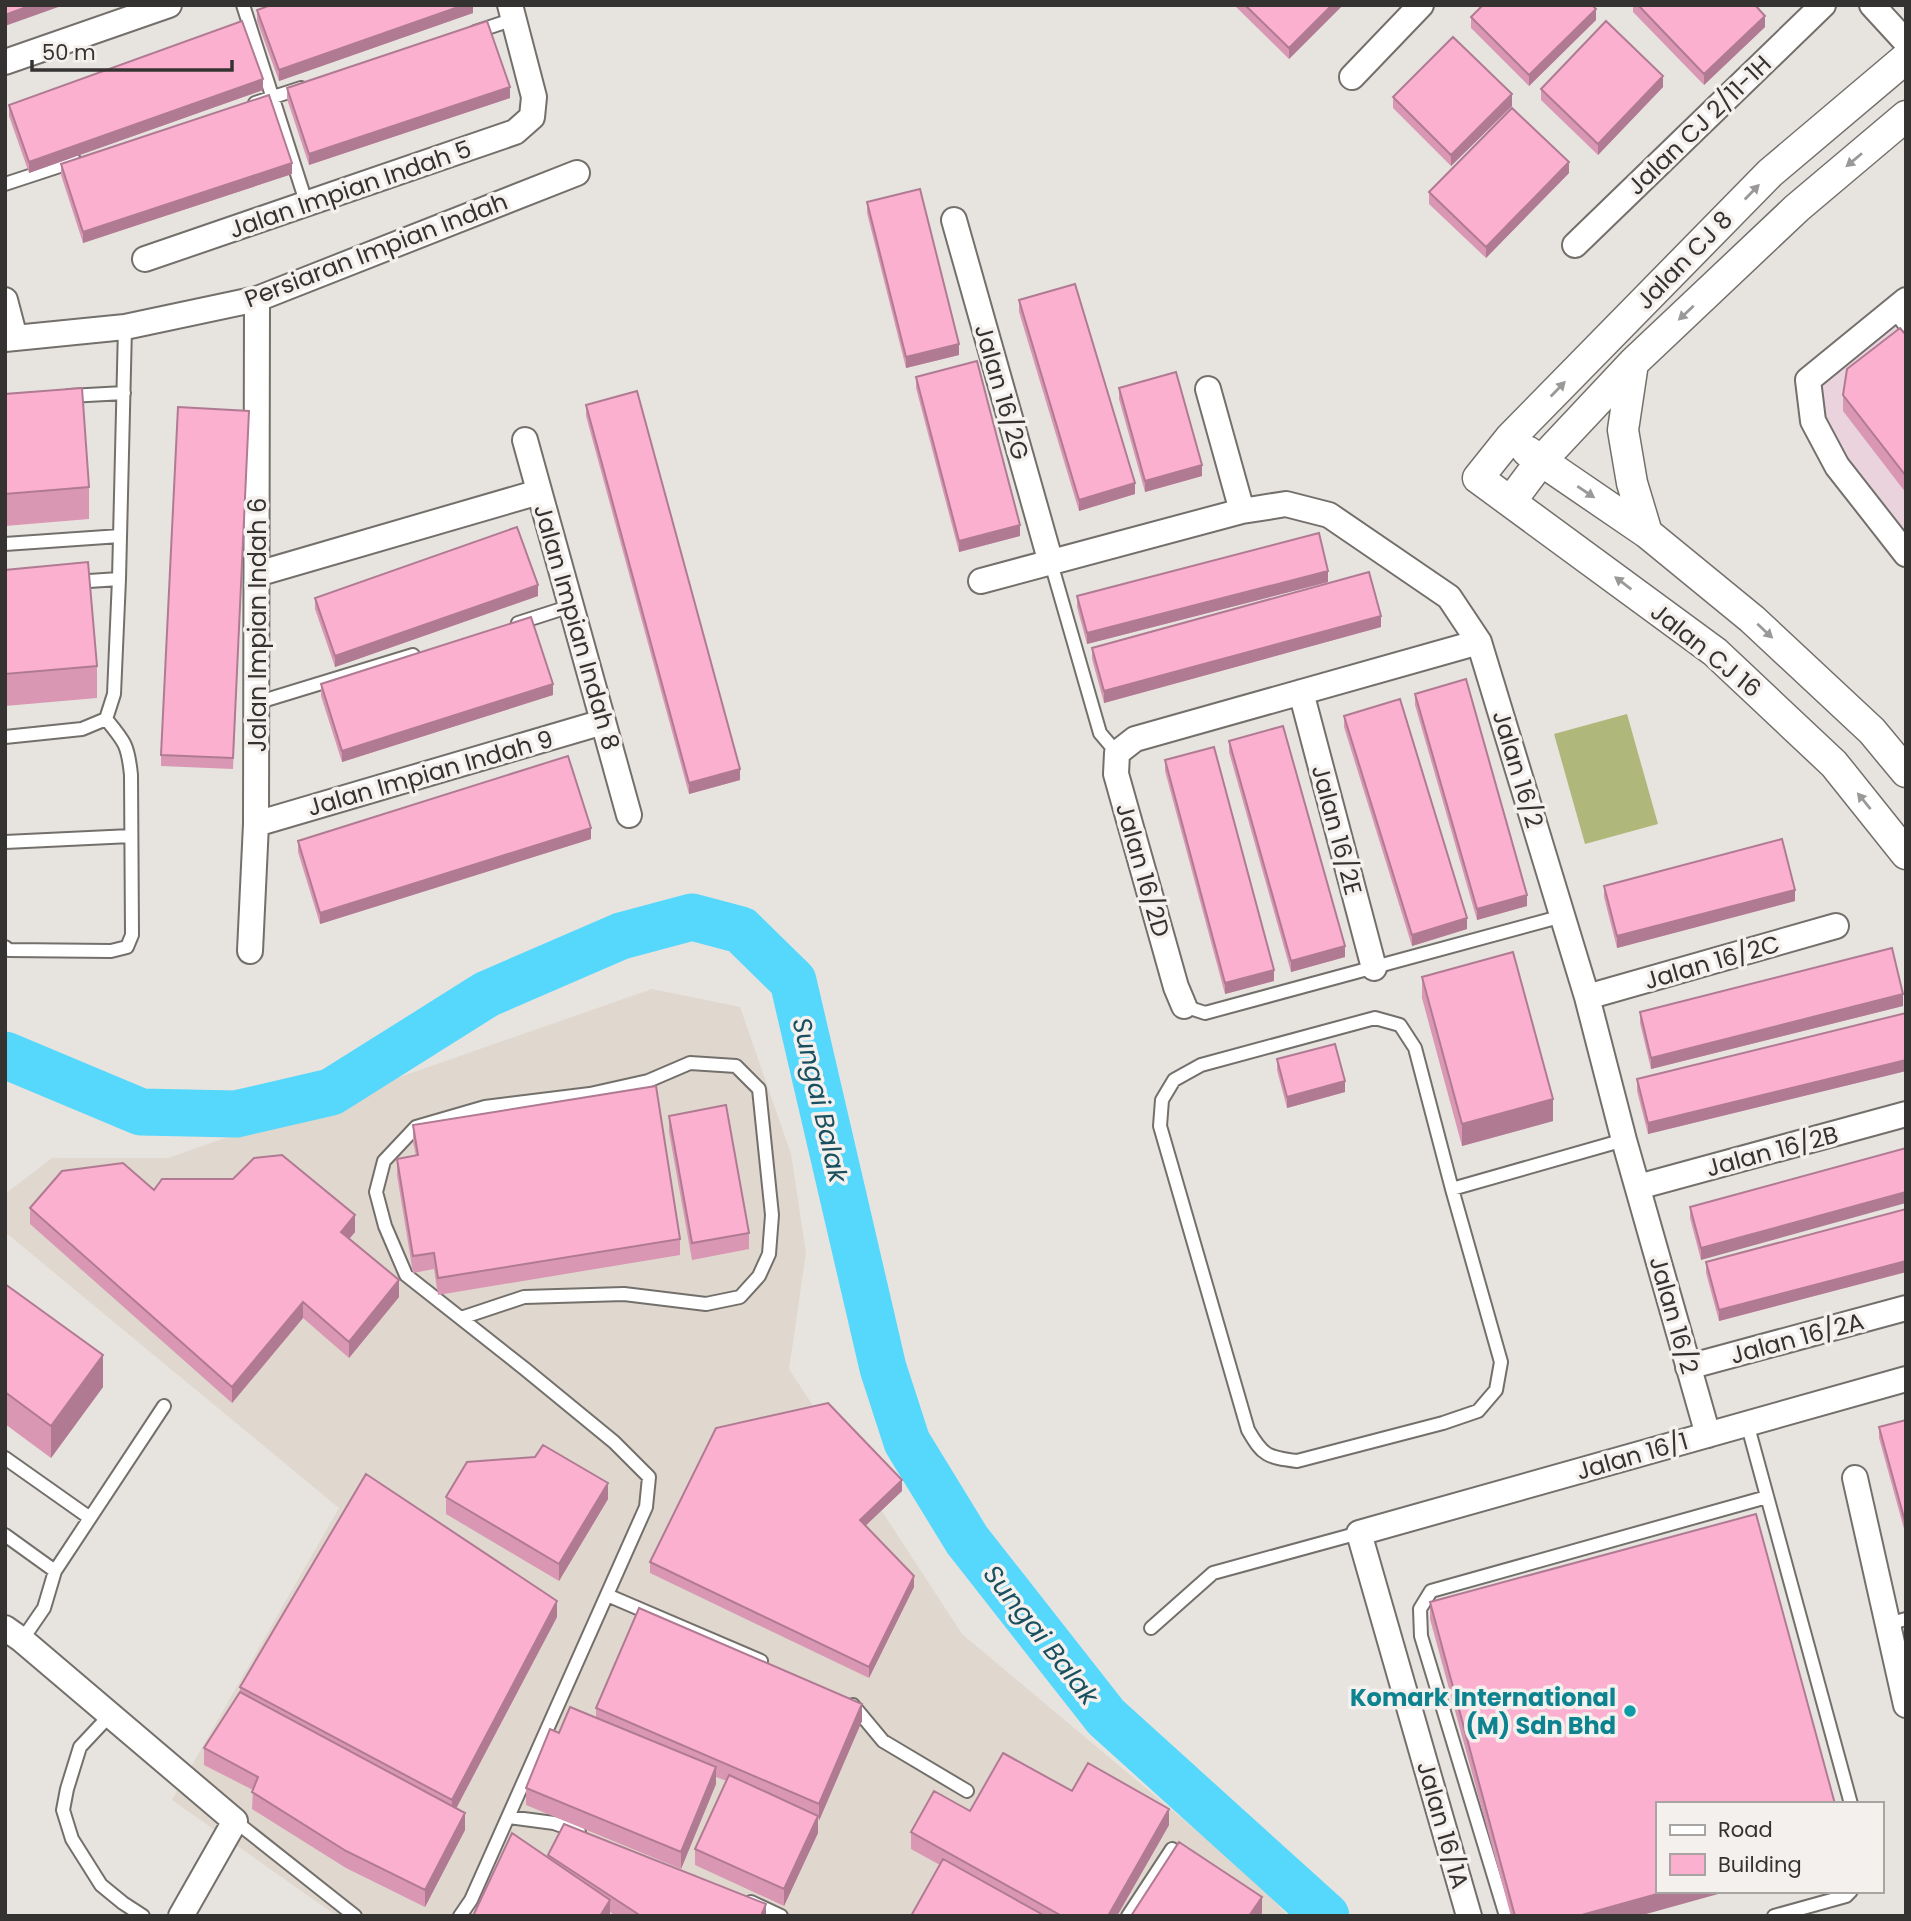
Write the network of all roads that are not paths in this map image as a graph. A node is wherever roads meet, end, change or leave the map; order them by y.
1 (169, 5) edge
2 (243, 5) edge
3 (1421, 5) edge
4 (1823, 5) edge
5 (1872, 5) edge
6 (512, 12) edge
7 (463, 36) edge
8 (1906, 42) edge
9 (1906, 58) edge
10 (5, 62) edge
11 (1352, 77) dead end
12 (310, 85) edge
13 (272, 97) junction
14 (247, 105) edge
15 (1906, 116) edge
16 (82, 159) edge
17 (577, 173) dead end
18 (5, 184) edge
19 (307, 205) junction
20 (954, 220) dead end
21 (1575, 245) dead end
22 (145, 258) dead end
23 (257, 299) junction
24 (5, 300) edge
25 (1902, 313) edge
26 (125, 327) junction
27 (10, 338) edge
28 (1633, 363) junction
29 (1208, 389) dead end
30 (124, 393) junction
31 (58, 397) edge
32 (1510, 438) junction
33 (525, 440) dead end
34 (1541, 461) junction
35 (1478, 478) joint
36 (539, 492) junction
37 (1511, 501) junction
38 (1242, 511) junction
39 (1647, 533) junction
40 (120, 536) junction
41 (5, 544) edge
42 (1906, 554) edge
43 (1051, 563) junction
44 (257, 573) junction
45 (119, 579) junction
46 (981, 581) dead end
47 (56, 584) edge
48 (571, 606) junction
49 (506, 627) edge
50 (1479, 642) junction
51 (427, 651) edge
52 (1301, 692) junction
53 (256, 703) junction
54 (106, 719) junction
55 (603, 722) junction
56 (5, 737) edge
57 (1126, 746) junction
58 (1906, 772) edge
59 (629, 815) dead end
60 (256, 824) junction
61 (131, 836) junction
62 (5, 842) edge
63 (1906, 854) edge
64 (1563, 916) junction
65 (1836, 926) dead end
66 (5, 947) edge
67 (250, 951) dead end
68 (1374, 968) junction
69 (1587, 997) junction
70 (1184, 1006) joint
71 (1906, 1114) edge
72 (1624, 1140) junction
73 (1638, 1187) junction
74 (1452, 1189) junction
75 (1906, 1308) edge
76 (461, 1318) junction
77 (1688, 1367) junction
78 (1906, 1379) edge
79 (164, 1406) dead end
80 (1747, 1423) junction
81 (1708, 1435) junction
82 (5, 1458) edge
83 (1855, 1478) dead end
84 (1767, 1497) junction
85 (90, 1518) junction
86 (1359, 1533) junction
87 (5, 1535) edge
88 (55, 1571) junction
89 (607, 1595) junction
90 (1897, 1622) edge
91 (1151, 1628) dead end
92 (14, 1634) edge
93 (775, 1667) edge
94 (837, 1695) edge
95 (1906, 1705) edge
96 (110, 1715) junction
97 (967, 1791) dead end
98 (1851, 1802) edge
99 (508, 1817) junction
100 (235, 1821) junction
101 (591, 1837) edge
102 (1172, 1849) edge
103 (1849, 1893) edge
104 (745, 1899) edge
105 (143, 1916) edge
106 (181, 1916) edge
107 (355, 1916) edge
108 (460, 1916) edge
109 (781, 1916) edge
110 (1128, 1916) edge
111 (1469, 1916) edge
112 (1506, 1916) edge
113 (1774, 1916) edge

1 - 10 street
2 - 13 lane
3 - 11 street
4 - 21 street, Jalan CJ 2/11-1H
5 - 8 street
6 - 7 lane
6 - 19 street, Jalan Impian Indah 5
32 -> 9 street, Jalan CJ 8
12 - 13 lane
13 - 14 lane
13 - 19 lane
15 -> 28 street, Jalan CJ 8
16 - 18 lane
17 - 23 street, Persiaran Impian Indah
19 - 22 street, Jalan Impian Indah 5
20 - 43 street, Jalan 16/2G
23 - 26 street, Persiaran Impian Indah
23 - 44 street, Jalan Impian Indah 6
24 - 27 street
25 - 42 street
26 - 27 street, Persiaran Impian Indah
26 - 30 lane
28 - 34 street, Jalan CJ 8
28 - 39 street
29 - 38 street
30 - 31 lane
30 - 40 lane
32 - 34 street, Jalan CJ 16
32 - 35 street, Jalan CJ 8
33 - 36 street, Jalan Impian Indah 8
34 - 37 street, Jalan CJ 8
34 -> 39 street, Jalan CJ 16
35 - 37 street, Jalan CJ 16
36 - 44 street
36 - 48 street, Jalan Impian Indah 8
63 -> 37 street, Jalan CJ 16
38 - 43 street, Jalan 16/2
38 - 50 street, Jalan 16/2
39 -> 58 street, Jalan CJ 16
40 - 41 lane
40 - 45 lane
43 - 46 street, Jalan 16/2
43 - 57 lane
44 - 53 street, Jalan Impian Indah 6
45 - 47 lane
45 - 54 lane
48 - 49 lane
48 - 55 street, Jalan Impian Indah 8
50 - 52 street
50 - 64 street, Jalan 16/2
51 - 53 lane
52 - 57 street
52 - 68 street, Jalan 16/2E
53 - 60 street, Jalan Impian Indah 6
54 - 56 lane
54 - 61 lane
55 - 59 street, Jalan Impian Indah 8
55 - 60 street, Jalan Impian Indah 9
57 - 70 street, Jalan 16/2D
60 - 67 street, Jalan Impian Indah 6
61 - 62 lane
61 - 66 lane
64 - 68 lane
64 - 69 street, Jalan 16/2
65 - 69 street, Jalan 16/2C
68 - 70 lane
69 - 72 street, Jalan 16/2
71 - 73 street, Jalan 16/2B
72 - 73 street, Jalan 16/2
72 - 74 lane
73 - 77 street, Jalan 16/2
74 - 74 lane
75 - 77 street, Jalan 16/2A
76 - 76 lane
76 - 89 lane
77 - 81 street, Jalan 16/2
78 - 80 street, Jalan 16/1
79 - 85 lane
80 - 81 street, Jalan 16/1
80 - 84 lane
81 - 86 street, Jalan 16/1
82 - 85 lane
83 - 90 street
84 - 98 lane
84 - 112 lane
85 - 88 lane
86 - 91 lane
86 - 111 street, Jalan 16/1A
87 - 88 lane
88 - 92 lane
89 - 93 lane
89 - 99 lane
90 - 95 street
92 - 96 street
94 - 97 lane
96 - 100 street
96 - 105 lane
99 - 101 lane
99 - 108 lane
100 - 106 street
100 - 107 lane
102 - 110 lane
103 - 113 lane
104 - 109 lane

